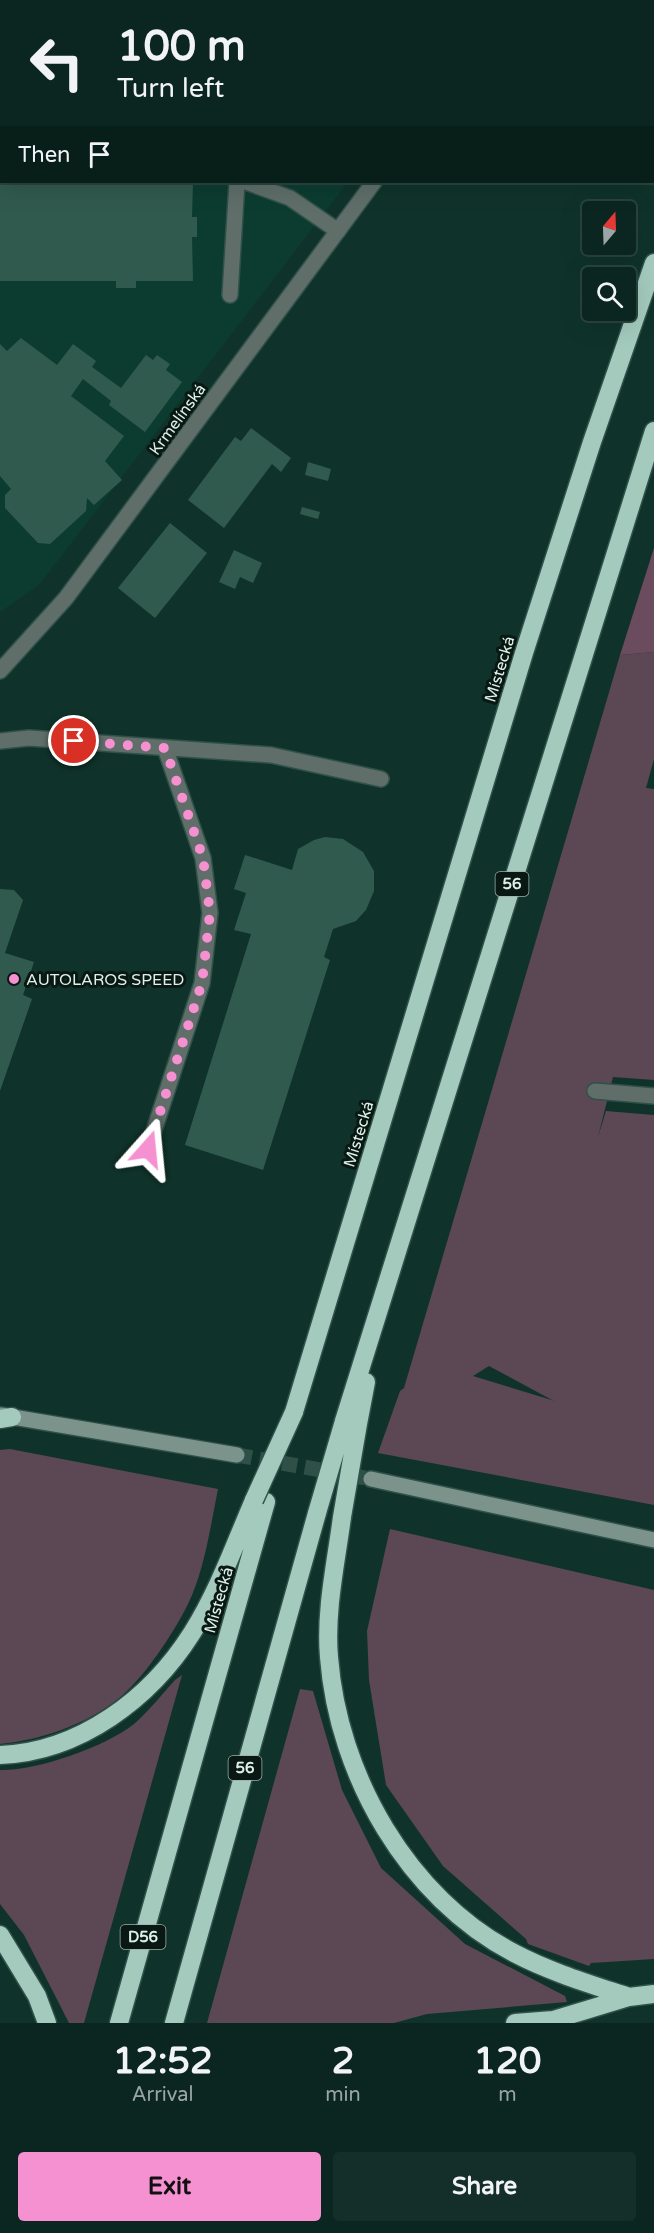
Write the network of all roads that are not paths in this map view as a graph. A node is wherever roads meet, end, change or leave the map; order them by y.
1 (237, 183) edge
2 (249, 183) edge
3 (373, 183) edge
4 (338, 231) junction
5 (654, 263) edge
6 (230, 295) dead end
7 (654, 431) edge
8 (0, 671) edge
9 (0, 741) edge
10 (165, 748) junction
11 (381, 779) dead end
12 (595, 1091) dead end
13 (654, 1096) edge
14 (148, 1149) dead end
15 (4, 1417) edge
16 (351, 1423) junction
17 (237, 1455) tunnel mouth
18 (371, 1479) tunnel mouth
19 (260, 1501) junction
20 (654, 1540) edge
21 (0, 1755) edge
22 (0, 1935) edge
23 (654, 1994) edge
24 (628, 1997) junction
25 (47, 2023) edge
26 (119, 2023) edge
27 (174, 2023) edge
28 (515, 2023) edge

1 - 6 street
2 - 4 street
3 - 4 street, Krmelínská
4 - 8 street, Krmelínská
5 - 19 highway, Místecká, bridge
7 - 16 highway, 56
9 - 10 street
10 - 11 street
10 - 14 street
12 - 13 street
15 - 17 main road
16 - 24 highway, bridge
16 - 27 highway, 56, bridge
18 - 20 main road
19 - 21 highway
19 - 26 highway, Místecká / D56
22 - 25 highway
23 - 24 highway
24 - 28 highway

